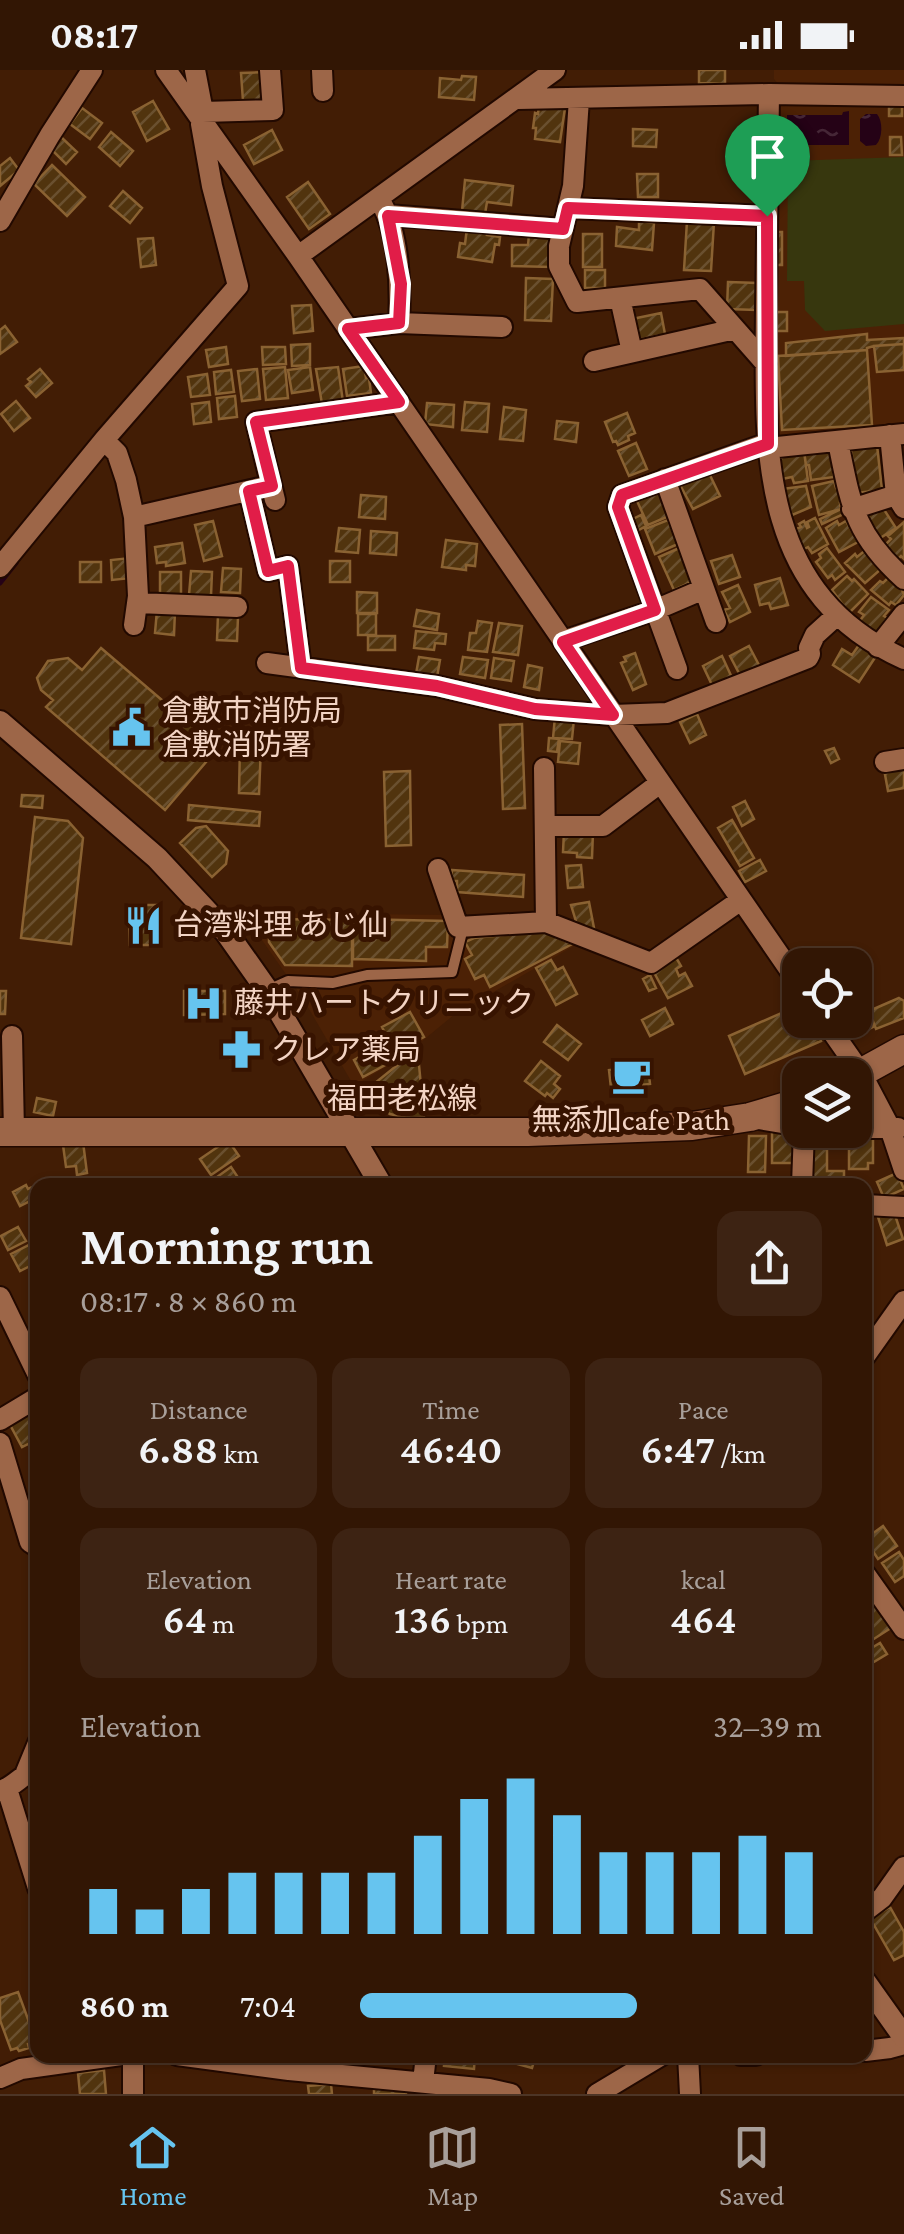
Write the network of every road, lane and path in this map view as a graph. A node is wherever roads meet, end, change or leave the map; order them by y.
1 (92, 70) edge
2 (166, 70) edge
3 (195, 70) edge
4 (270, 70) edge
5 (555, 70) edge
6 (769, 94) junction
7 (904, 96) edge
8 (579, 98) junction
9 (518, 99) junction
10 (204, 121) junction
11 (384, 207) junction
12 (767, 216) junction
13 (565, 219) junction
14 (0, 221) edge
15 (298, 256) junction
16 (620, 298) junction
17 (399, 323) junction
18 (502, 328) dead end
19 (348, 329) junction
20 (735, 329) junction
21 (632, 352) junction
22 (594, 361) dead end
23 (766, 364) junction
24 (399, 402) junction
25 (897, 434) edge
26 (104, 440) junction
27 (838, 442) junction
28 (768, 446) junction
29 (665, 479) junction
30 (249, 491) junction
31 (900, 501) edge
32 (852, 509) junction
33 (134, 518) junction
34 (0, 567) edge
35 (904, 579) edge
36 (704, 589) junction
37 (137, 603) junction
38 (237, 607) dead end
39 (655, 610) junction
40 (904, 614) edge
41 (837, 615) junction
42 (716, 622) dead end
43 (134, 625) dead end
44 (563, 642) junction
45 (878, 647) junction
46 (904, 659) edge
47 (267, 663) dead end
48 (301, 668) junction
49 (677, 669) dead end
50 (613, 715) junction
51 (0, 722) edge
52 (544, 768) dead end
53 (660, 783) junction
54 (545, 826) junction
55 (438, 869) dead end
56 (741, 900) junction
57 (546, 922) junction
58 (463, 927) junction
59 (782, 959) edge
60 (267, 990) junction
61 (8, 1046) edge
62 (904, 1049) edge
63 (872, 1067) edge
64 (872, 1094) edge
65 (782, 1107) edge
66 (750, 1117) junction
67 (782, 1124) edge
68 (897, 1128) edge
69 (350, 1131) junction
70 (7, 1132) edge
71 (802, 1148) edge
72 (904, 1170) edge
73 (377, 1178) edge
74 (802, 1178) edge
75 (872, 1206) edge
76 (904, 1208) edge
77 (0, 1297) edge
78 (904, 1301) edge
79 (872, 1346) edge
80 (30, 1359) edge
81 (30, 1402) edge
82 (0, 1420) edge
83 (0, 1443) edge
84 (30, 1542) edge
85 (872, 1584) edge
86 (904, 1628) edge
87 (30, 1771) edge
88 (4, 1790) edge
89 (30, 1865) edge
90 (904, 1867) edge
91 (872, 1906) edge
92 (872, 1992) edge
93 (904, 2040) edge
94 (872, 2049) edge
95 (63, 2063) edge
96 (133, 2063) edge
97 (296, 2063) edge
98 (425, 2063) edge
99 (649, 2063) edge
100 (688, 2063) edge
101 (0, 2078) edge
102 (423, 2082) junction
103 (134, 2094) edge
104 (511, 2094) edge
105 (597, 2094) edge
106 (690, 2094) edge

1 - 14 street
2 - 10 street
3 - 10 street
4 - 10 street
5 - 9 street
6 - 7 street
6 - 8 street
6 - 12 street
8 - 9 street
8 - 13 street
9 - 11 street
10 - 15 street
10 - 26 street
11 - 13 street
11 - 15 street
11 - 17 street
12 - 13 street
12 - 23 street
13 - 16 street
15 - 19 street
16 - 20 street
16 - 21 street
17 - 18 street
17 - 19 street
19 - 24 street
20 - 21 street
20 - 23 street
21 - 22 street
23 - 28 street
24 - 30 street
24 - 44 street
25 - 27 street
25 - 31 street
26 - 33 street
26 - 34 street
27 - 28 street
27 - 32 street
28 - 29 street
28 - 41 street
29 - 36 street
29 - 39 street
30 - 33 street
30 - 48 street
31 - 32 street
32 - 35 street
33 - 37 street
36 - 39 street
36 - 42 street
37 - 38 street
37 - 43 street
39 - 44 street
39 - 49 street
40 - 45 street
41 - 45 street
41 - 50 street
44 - 50 street
45 - 46 street
47 - 48 street
48 - 50 street
50 - 53 street
51 - 60 street
52 - 54 street
53 - 54 street
53 - 56 street
54 - 57 street
55 - 58 street
56 - 57 street
56 - 59 street
57 - 58 street
58 - 60 lane
60 - 69 street
61 - 70 street
62 - 63 main road
64 - 68 street
65 - 66 main road, 福田老松線
66 - 67 street
66 - 69 main road, 福田老松線
68 - 72 street
69 - 70 main road, 福田老松線
69 - 73 street
71 - 74 street
75 - 76 street
77 - 80 street
78 - 79 street
81 - 82 street
83 - 84 street
85 - 86 street
87 - 88 street
88 - 89 street
90 - 91 street
92 - 93 street
93 - 94 street
95 - 101 street
96 - 103 street
97 - 102 street
98 - 102 street
99 - 105 street
100 - 106 street
102 - 104 street

